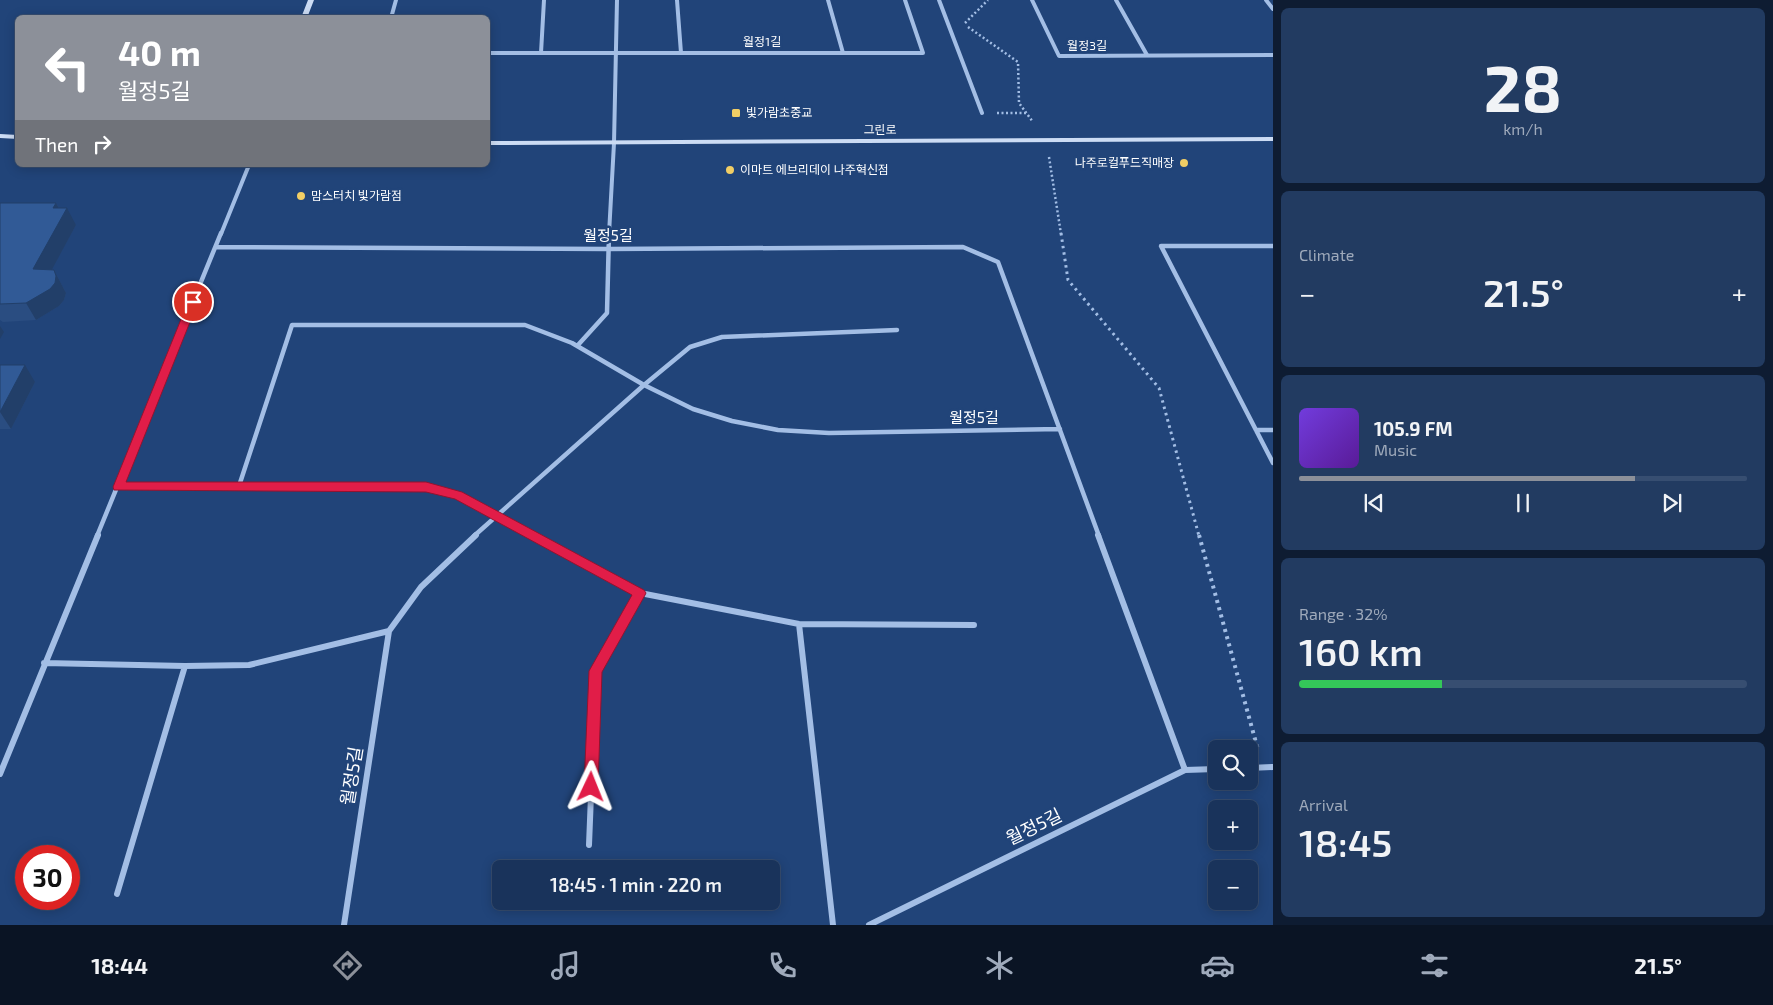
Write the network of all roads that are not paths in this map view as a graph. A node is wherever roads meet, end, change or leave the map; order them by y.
1 (311, 0) edge
2 (396, 0) edge
3 (544, 0) edge
4 (617, 0) edge
5 (677, 0) edge
6 (828, 0) edge
7 (905, 0) edge
8 (939, 0) edge
9 (1032, 0) edge
10 (1116, 0) edge
11 (1266, 0) edge
12 (1273, 9) edge
13 (305, 15) edge
14 (392, 15) edge
15 (490, 53) edge
16 (540, 53) junction
17 (616, 53) junction
18 (681, 53) junction
19 (843, 53) junction
20 (1273, 55) edge
21 (1147, 56) junction
22 (982, 113) road end
23 (0, 136) edge
24 (15, 137) edge
25 (1273, 139) edge
26 (490, 143) edge
27 (614, 143) junction
28 (248, 167) edge
29 (1273, 246) edge
30 (216, 247) junction
31 (608, 249) junction
32 (897, 330) dead end
33 (578, 345) junction
34 (644, 385) junction
35 (1060, 429) junction
36 (1256, 430) junction
37 (1273, 430) edge
38 (1273, 463) edge
39 (239, 486) junction
40 (118, 487) junction
41 (496, 515) junction
42 (640, 593) junction
43 (799, 624) junction
44 (974, 625) dead end
45 (389, 631) junction
46 (44, 663) junction
47 (185, 666) junction
48 (1258, 767) edge
49 (1273, 767) edge
50 (1208, 769) edge
51 (1185, 770) junction
52 (0, 774) edge
53 (589, 845) dead end
54 (117, 894) dead end
55 (344, 925) edge
56 (833, 925) edge
57 (869, 925) edge

1 - 13 street
2 - 14 street
3 - 16 street
4 - 17 street
5 - 18 street
6 - 19 street
7 - 19 street, 월정1길
8 - 22 street
9 - 21 street, 월정3길
10 - 21 street
11 - 12 street
15 - 16 street, 월정1길
16 - 17 street, 월정1길
17 - 18 street, 월정1길
17 - 27 street
18 - 19 street, 월정1길
20 - 21 street, 월정3길
23 - 24 street
25 - 27 street, 그린로
26 - 27 street, 그린로
27 - 31 street
28 - 30 street
29 - 36 street
30 - 31 street, 월정5길
30 - 40 street
31 - 33 street
31 - 35 street, 월정5길
32 - 34 street
33 - 34 street
33 - 39 street
34 - 35 street, 월정5길
34 - 41 street, 월정5길
35 - 51 street
36 - 37 street
36 - 38 street
39 - 40 street
39 - 41 street
40 - 46 street
41 - 42 street
41 - 45 street, 월정5길
42 - 43 street
42 - 53 street
43 - 44 street
43 - 56 street
45 - 47 street
45 - 55 street, 월정5길
46 - 47 street
46 - 52 street
47 - 54 street
48 - 49 street
50 - 51 street, 월정5길
51 - 57 street, 월정5길

